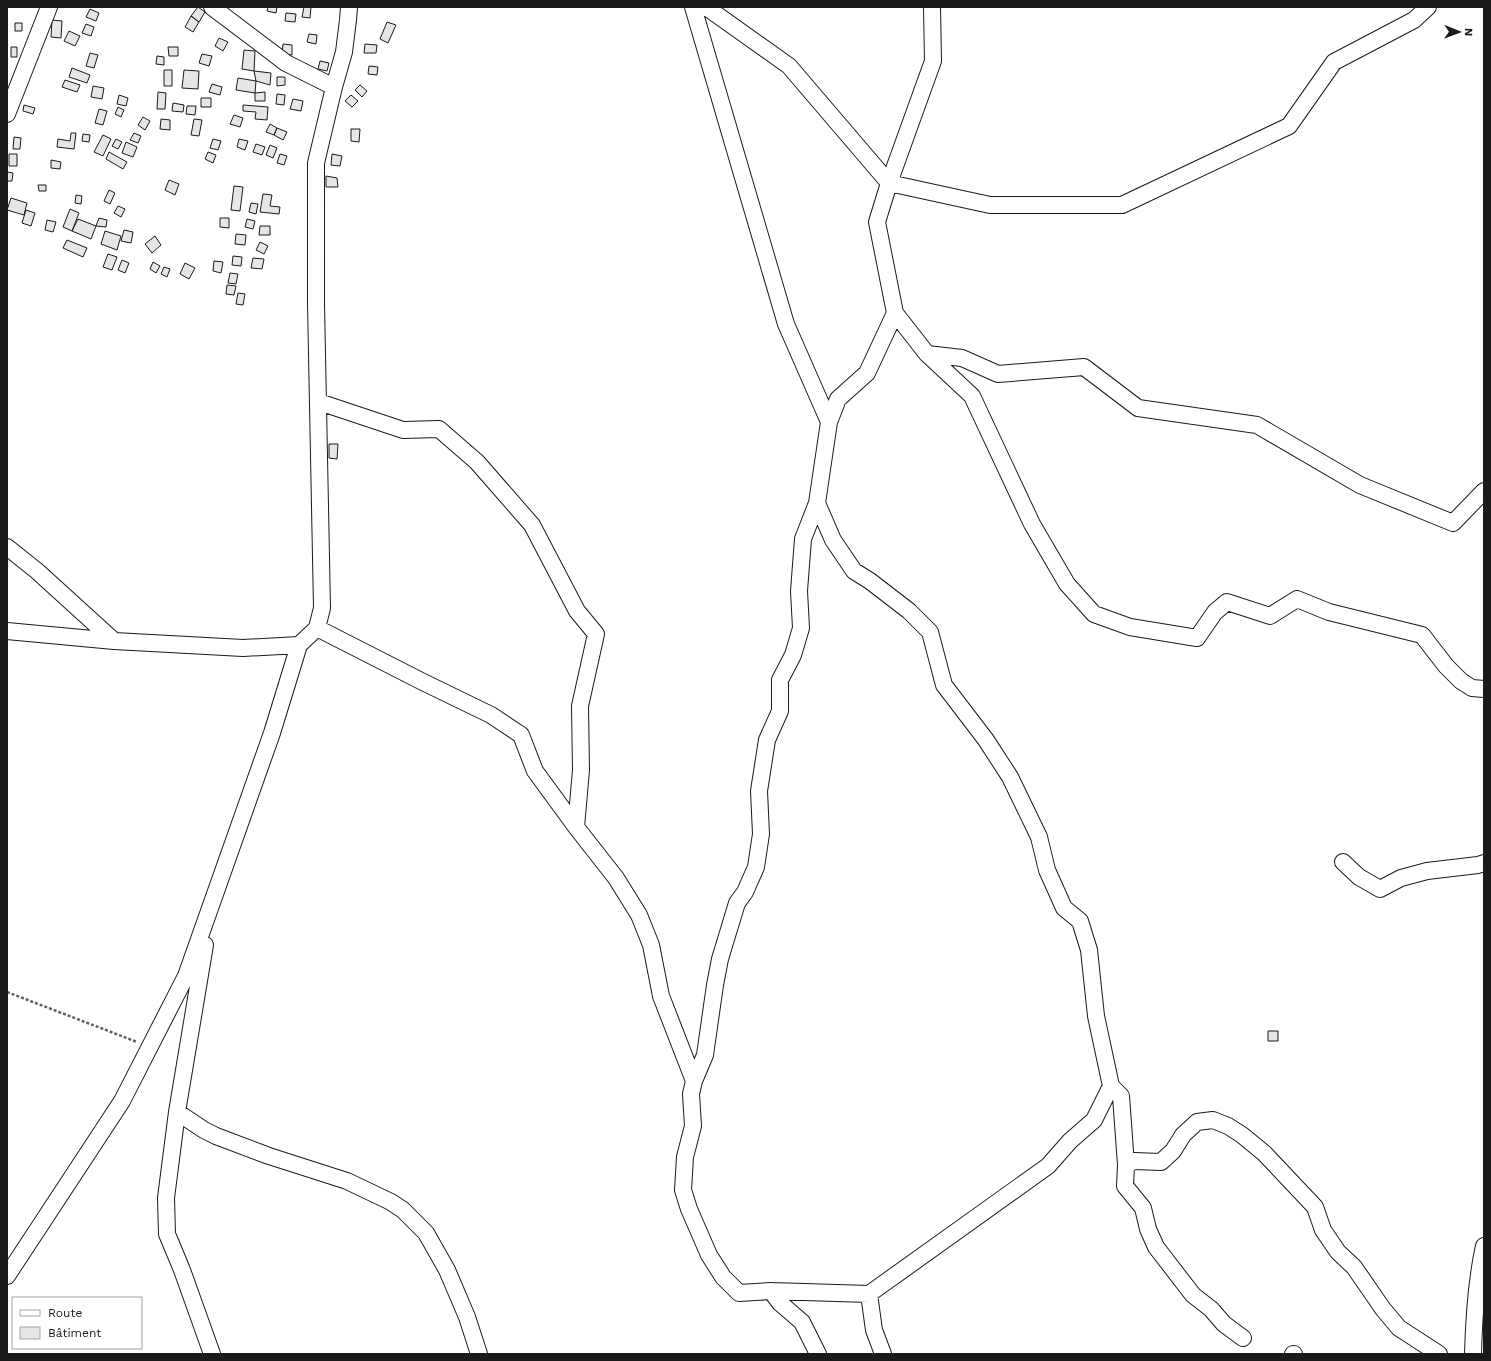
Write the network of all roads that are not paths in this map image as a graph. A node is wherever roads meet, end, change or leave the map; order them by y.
1 (49, 7) edge
2 (212, 7) edge
3 (349, 7) edge
4 (693, 7) edge
5 (706, 7) edge
6 (932, 7) edge
7 (1428, 7) edge
8 (334, 87) junction
9 (7, 114) edge
10 (889, 183) junction
11 (895, 313) junction
12 (927, 354) junction
13 (319, 402) junction
14 (829, 422) junction
15 (1484, 491) edge
16 (817, 503) junction
17 (7, 547) edge
18 (317, 628) junction
19 (7, 631) edge
20 (114, 641) junction
21 (299, 645) junction
22 (1484, 689) edge
23 (576, 827) junction
24 (1343, 862) dead end
25 (1484, 862) edge
26 (211, 905) junction
27 (694, 1081) junction
28 (1111, 1086) junction
29 (177, 1112) junction
30 (1126, 1165) junction
31 (1484, 1246) edge
32 (7, 1276) edge
33 (770, 1291) junction
34 (869, 1294) junction
35 (1479, 1330) edge
36 (1243, 1338) dead end
37 (212, 1354) edge
38 (479, 1354) edge
39 (818, 1354) edge
40 (883, 1354) edge
41 (1435, 1354) edge
42 (1439, 1354) edge
43 (1473, 1354) edge

1 - 9 street
2 - 8 street
3 - 8 street
4 - 14 street
5 - 10 street
6 - 10 street
7 - 10 street
8 - 13 street
10 - 11 street
11 - 12 street
11 - 14 street
12 - 15 street
12 - 22 street
13 - 18 street
13 - 23 street
14 - 16 street
16 - 27 street
16 - 28 street
17 - 20 street
18 - 21 street
18 - 23 street
19 - 20 street
20 - 21 street
21 - 26 street
23 - 27 street
24 - 25 street
26 - 29 street
26 - 32 street
27 - 33 street
28 - 30 street
28 - 34 street
29 - 37 street
29 - 38 street
30 - 36 street
30 - 42 street
31 - 35 street
33 - 34 street
33 - 39 street
34 - 40 street
35 - 43 street
41 - 42 street

